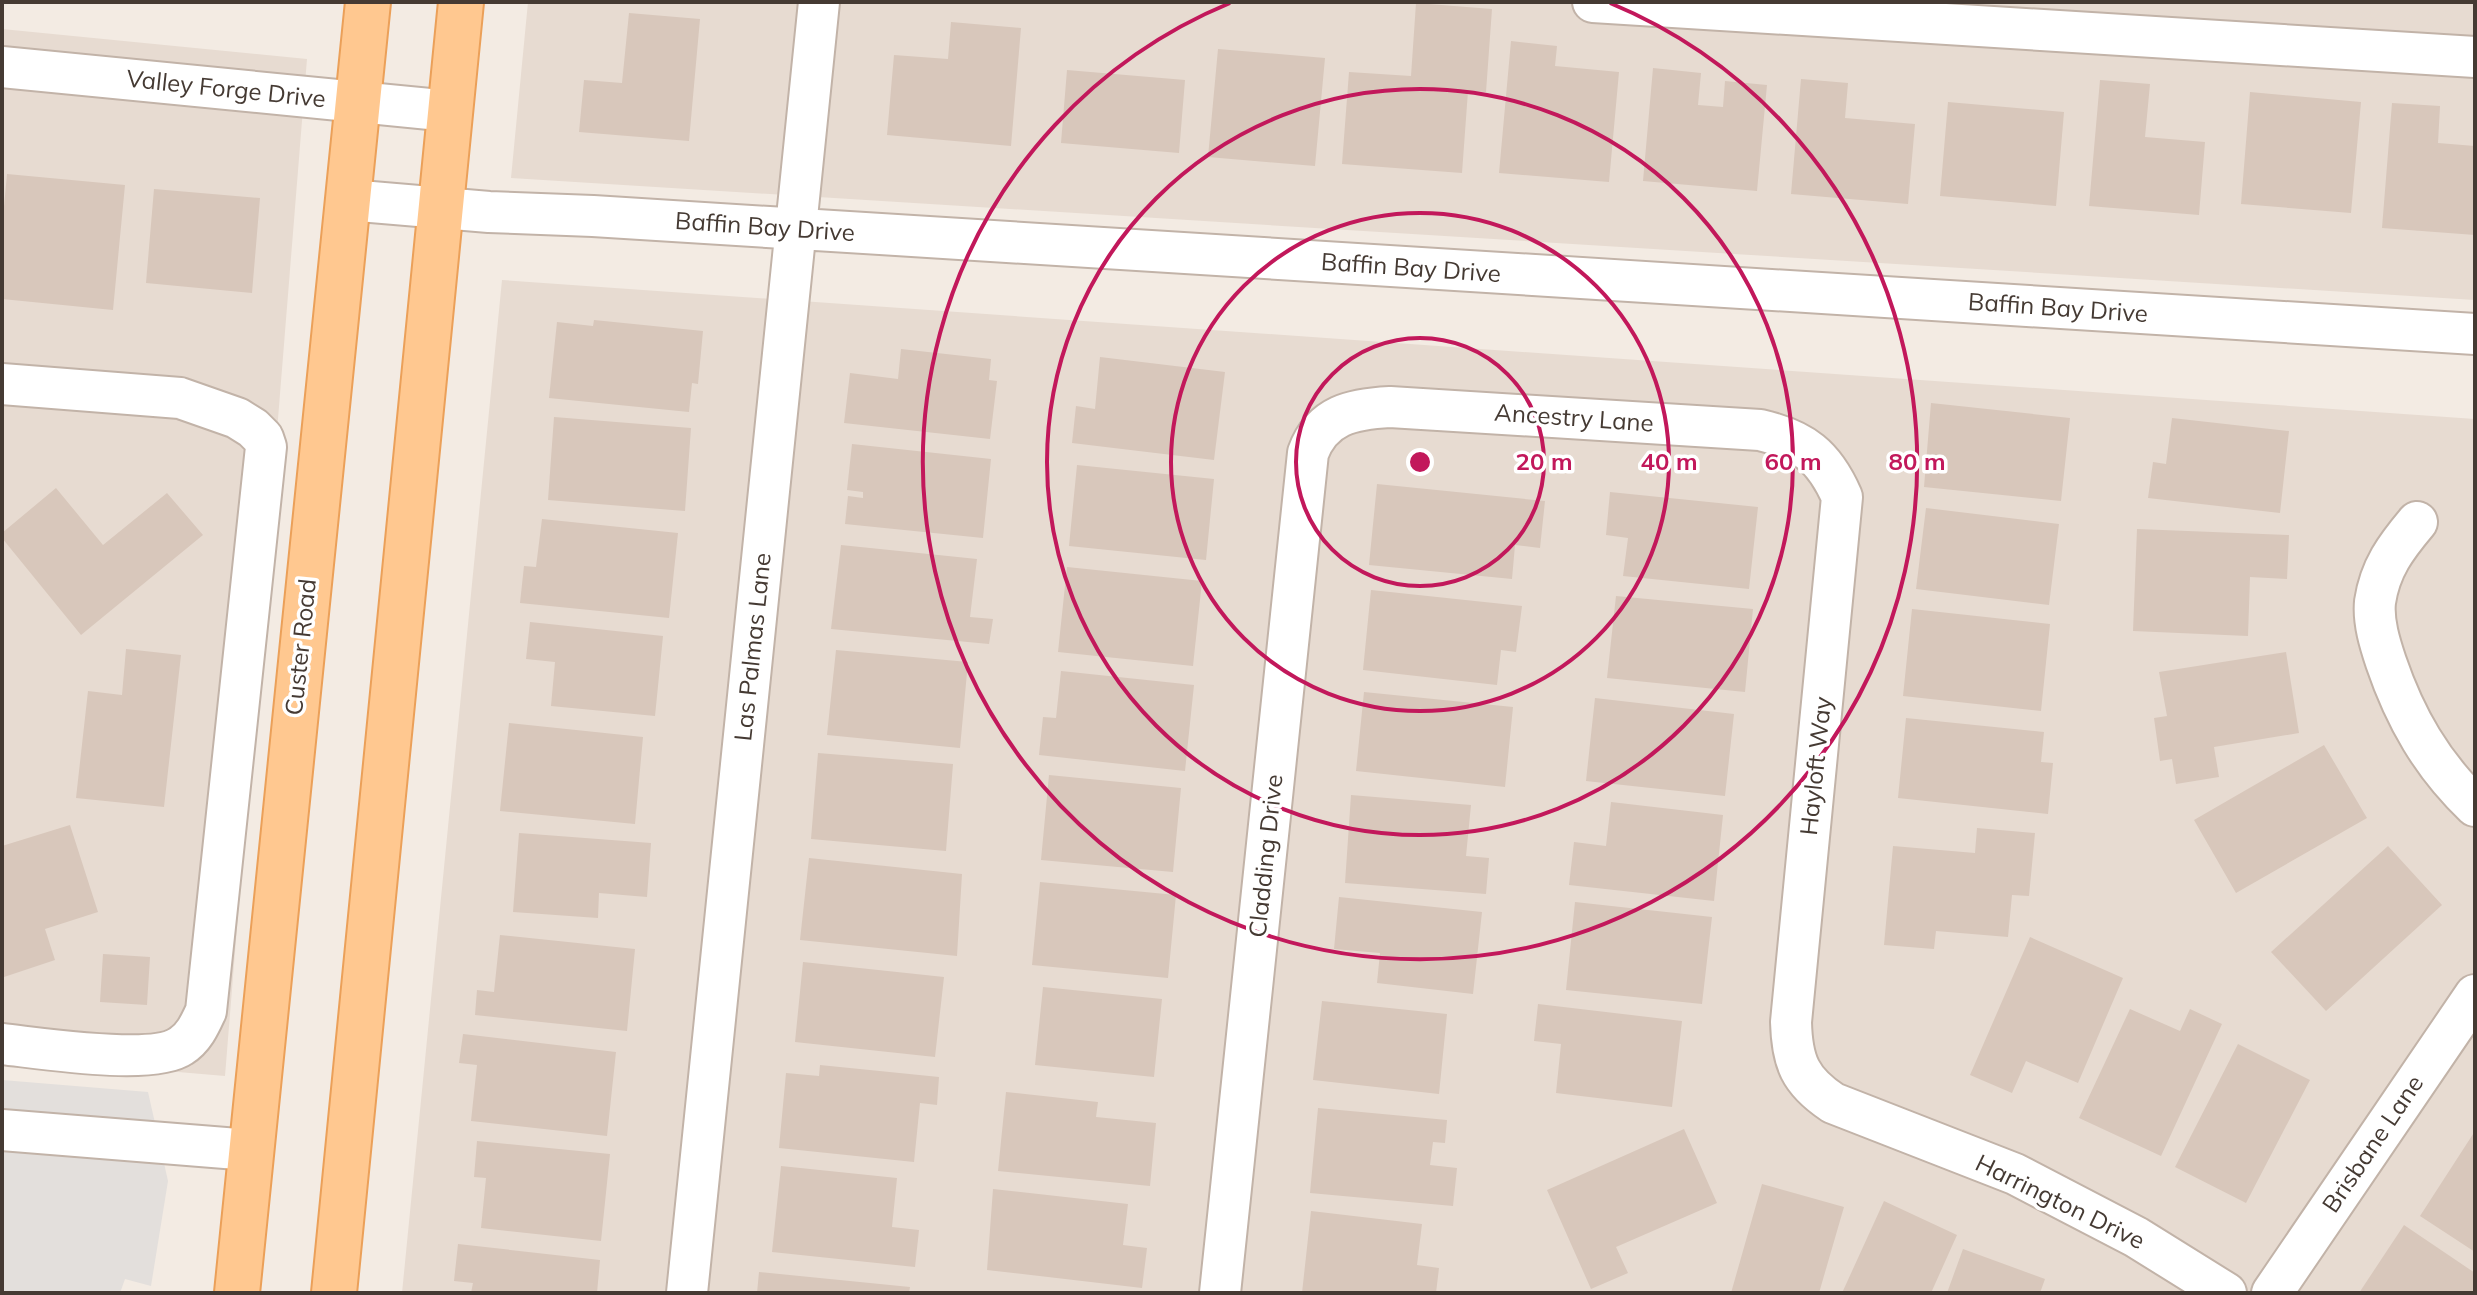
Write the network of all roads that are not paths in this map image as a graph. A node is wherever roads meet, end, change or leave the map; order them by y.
1 (368, 2) edge
2 (461, 2) edge
3 (819, 2) edge
4 (1593, 2) edge
5 (2475, 57) edge
6 (2, 67) edge
7 (358, 103) junction
8 (450, 111) junction
9 (348, 200) junction
10 (440, 207) junction
11 (795, 229) junction
12 (2475, 334) edge
13 (2, 384) edge
14 (1326, 424) joint
15 (1818, 457) joint
16 (2417, 522) dead end
17 (2475, 806) edge
18 (2475, 995) edge
19 (2, 1044) edge
20 (1805, 1078) joint
21 (2, 1130) edge
22 (250, 1150) junction
23 (237, 1293) edge
24 (334, 1293) edge
25 (687, 1293) edge
26 (1220, 1293) edge
27 (2226, 1293) edge
28 (2272, 1293) edge

1 - 7 main road, Custer Road
2 - 8 main road
3 - 11 street, Las Palmas Lane
4 - 5 street
6 - 7 street, Valley Forge Drive
7 - 8 street, Valley Forge Drive
7 - 9 main road, Custer Road
8 - 10 main road
9 - 10 street, Baffin Bay Drive
9 - 22 main road, Custer Road
10 - 11 street, Baffin Bay Drive
10 - 24 main road
11 - 12 street, Baffin Bay Drive
11 - 25 street, Las Palmas Lane
13 - 19 street
14 - 15 street, Ancestry Lane
14 - 26 street, Cladding Drive
15 - 20 street, Hayloft Way
16 - 17 street
18 - 28 street, Brisbane Lane
20 - 27 street, Harrington Drive
21 - 22 street
22 - 23 main road, Custer Road

